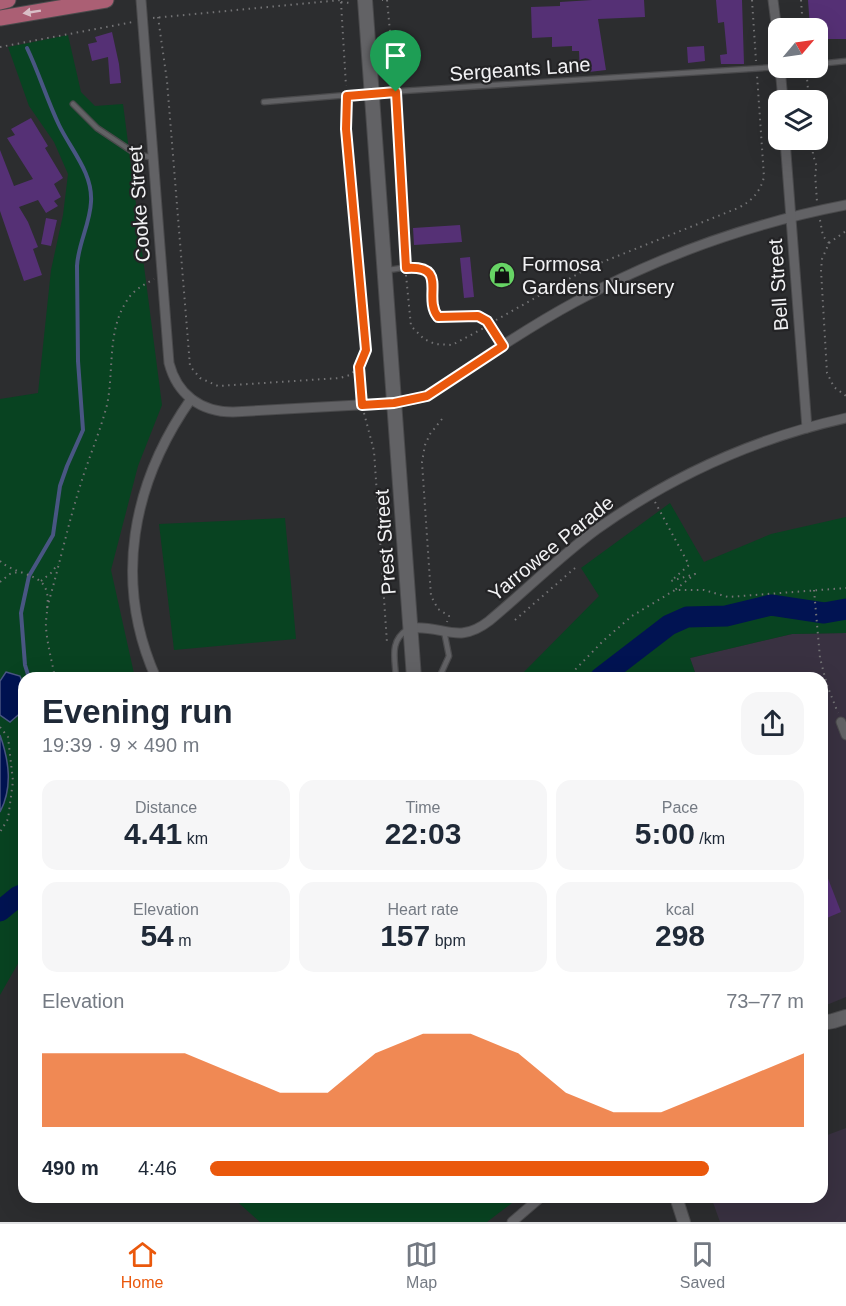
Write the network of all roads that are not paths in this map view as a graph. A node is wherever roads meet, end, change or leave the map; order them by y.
1 (8, 0) edge
2 (105, 0) edge
3 (141, 0) edge
4 (365, 0) edge
5 (773, 0) edge
6 (779, 0) edge
7 (0, 2) edge
8 (0, 18) edge
9 (776, 18) edge
10 (777, 18) edge
11 (846, 61) edge
12 (828, 63) edge
13 (768, 68) edge
14 (371, 93) junction
15 (264, 102) dead end
16 (73, 104) dead end
17 (786, 150) edge
18 (154, 158) junction
19 (846, 205) edge
20 (791, 217) junction
21 (384, 270) junction
22 (503, 346) junction
23 (191, 399) junction
24 (394, 403) junction
25 (846, 418) edge
26 (807, 428) junction
27 (411, 628) junction
28 (444, 631) junction
29 (153, 672) edge
30 (396, 672) edge
31 (414, 672) edge
32 (442, 672) edge
33 (841, 723) road end
34 (846, 735) edge
35 (846, 1017) edge
36 (828, 1022) edge
37 (535, 1203) edge
38 (678, 1203) edge
39 (512, 1222) edge
40 (684, 1222) edge

1 - 7 highway
2 -> 8 highway
3 - 18 street, Cooke Street
4 - 14 main road, Prest Street
5 - 9 street
6 - 10 street
11 - 12 lane
13 - 14 lane, Sergeants Lane
14 - 15 lane, Sergeants Lane
14 - 21 main road, Prest Street
16 - 18 lane
17 - 20 street, Bell Street
18 - 23 street, Cooke Street
19 - 20 street
20 - 22 street
20 - 26 street, Bell Street
21 - 22 lane
21 - 24 main road, Prest Street
22 - 24 street
23 - 24 street
23 - 29 street
24 - 27 main road, Prest Street
25 - 26 street, Yarrowee Parade
26 - 28 street, Yarrowee Parade
27 - 28 street, Yarrowee Parade
27 - 30 lane
27 - 31 main road, Prest Street
28 - 32 lane
33 - 34 street
35 - 36 main road
37 - 39 street
38 - 40 street

